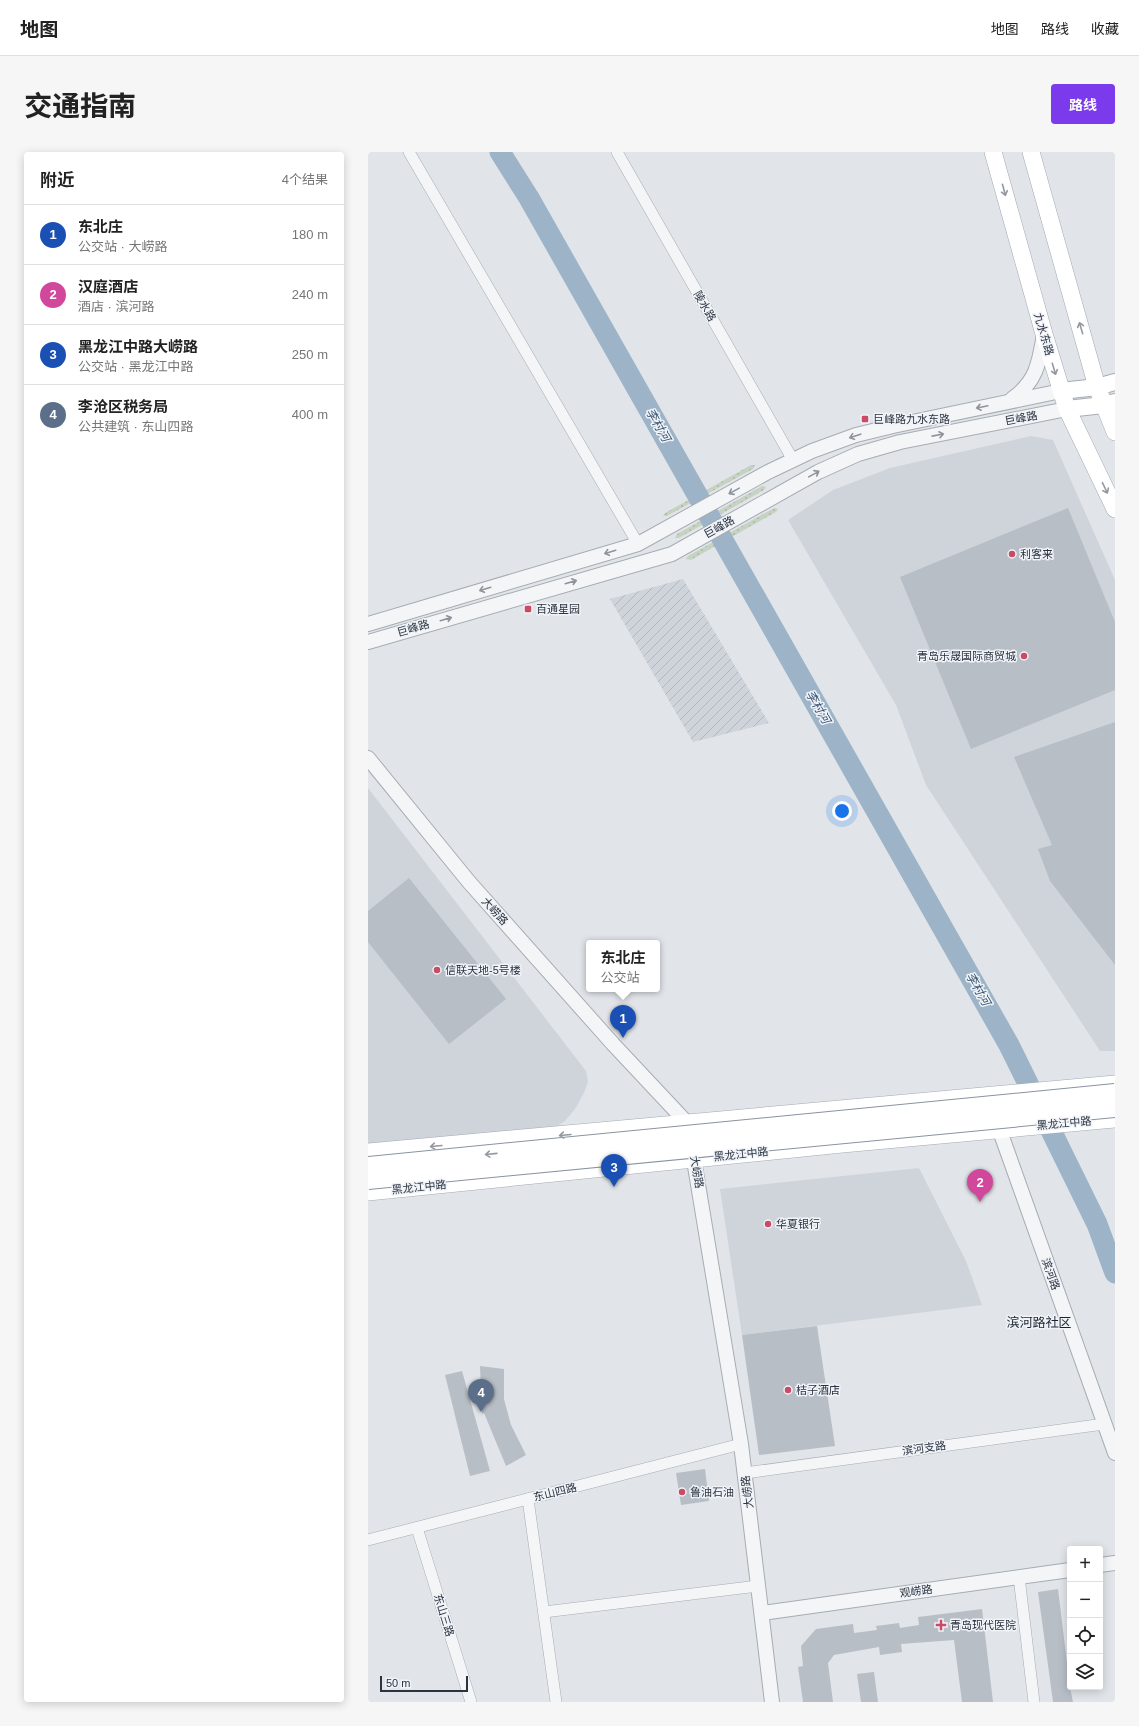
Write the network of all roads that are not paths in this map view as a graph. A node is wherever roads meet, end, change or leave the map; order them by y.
1 (409, 152) edge
2 (617, 152) edge
3 (993, 152) edge
4 (1031, 152) edge
5 (1044, 334) junction
6 (1115, 382) edge
7 (1097, 387) junction
8 (1061, 391) junction
9 (1009, 402) junction
10 (1110, 404) edge
11 (1067, 409) junction
12 (1115, 432) edge
13 (793, 460) junction
14 (1115, 510) edge
15 (638, 544) junction
16 (368, 624) edge
17 (368, 642) edge
18 (368, 758) edge
19 (1115, 1084) edge
20 (1115, 1093) edge
21 (987, 1095) junction
22 (1115, 1108) edge
23 (1115, 1118) edge
24 (688, 1124) junction
25 (999, 1130) junction
26 (368, 1152) edge
27 (695, 1159) junction
28 (368, 1166) edge
29 (368, 1180) edge
30 (368, 1192) edge
31 (1104, 1424) junction
32 (741, 1444) junction
33 (1115, 1453) edge
34 (745, 1473) junction
35 (528, 1499) junction
36 (417, 1528) junction
37 (368, 1540) edge
38 (1115, 1563) edge
39 (1103, 1565) edge
40 (1067, 1570) edge
41 (1019, 1577) junction
42 (758, 1586) junction
43 (544, 1612) junction
44 (762, 1613) junction
45 (471, 1702) edge
46 (556, 1702) edge
47 (772, 1702) edge
48 (1034, 1702) edge

1 - 15 street
2 - 13 street, 陵水路
3 -> 5 main road, 九水东路
7 -> 4 main road
5 -> 8 main road, 九水东路
5 - 9 street
6 - 7 main road
7 - 8 main road
7 - 10 main road
8 - 9 street, 巨峰路
8 - 11 main road, 九水东路
9 -> 13 street, 巨峰路
10 - 11 main road
10 - 12 main road
11 -> 14 main road, 九水东路
17 -> 11 street, 巨峰路
13 -> 15 street, 巨峰路
15 -> 16 street, 巨峰路
18 - 24 street, 大崂路
19 - 21 main road
20 -> 28 highway, bridge
21 - 24 main road
21 - 25 street, 滨河路
22 - 29 highway, 黑龙江中路, bridge
23 - 25 main road, 黑龙江中路
24 -> 26 main road
24 - 27 street, 大崂路
25 - 27 main road, 黑龙江中路
25 - 31 street, 滨河路
27 - 30 main road, 黑龙江中路
27 - 32 street, 大崂路
31 - 33 street, 滨河路
31 - 34 street, 滨河支路
32 - 34 street, 大崂路
32 - 35 street, 东山四路
34 - 42 street, 大崂路
35 - 36 street, 东山四路
35 - 43 street
36 - 37 street, 东山四路
36 - 45 street, 东山三路
38 - 39 street
40 - 41 street, 观崂路
41 - 44 street, 观崂路
41 - 48 street
42 - 43 street
42 - 44 street, 大崂路
43 - 46 street
44 - 47 street, 大崂路

